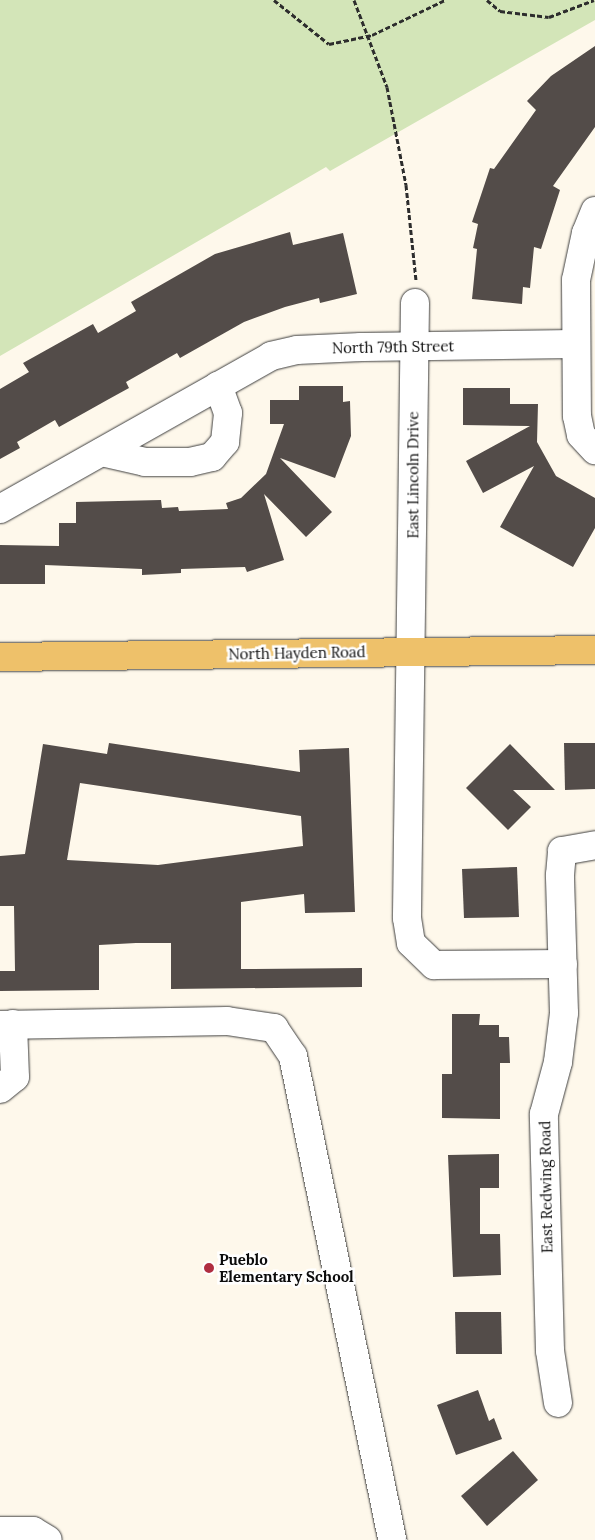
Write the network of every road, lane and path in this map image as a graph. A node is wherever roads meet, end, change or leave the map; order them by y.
1 (274, 0) edge
2 (354, 0) edge
3 (445, 0) edge
4 (487, 0) edge
5 (594, 0) edge
6 (368, 36) junction
7 (595, 211) edge
8 (415, 303) joint
9 (576, 344) junction
10 (413, 346) junction
11 (218, 386) junction
12 (593, 449) edge
13 (102, 452) junction
14 (0, 509) edge
15 (595, 650) edge
16 (411, 652) junction
17 (0, 657) edge
18 (595, 845) edge
19 (563, 964) junction
20 (7, 1024) edge
21 (0, 1089) edge
22 (558, 1404) dead end
23 (0, 1531) edge
24 (48, 1540) edge
25 (392, 1540) edge

1 - 6 path
2 - 6 path
3 - 6 path
4 - 5 path
6 - 8 path
7 - 9 street
8 - 10 street, East Lincoln Drive
9 - 10 street, North 79th Street
9 - 12 street
10 - 11 street, North 79th Street
10 - 16 street, East Lincoln Drive
11 - 13 street, North 79th Street
11 - 13 street
13 - 14 street, North 79th Street
15 - 16 main road, North Hayden Road
16 - 17 main road, North Hayden Road
16 - 19 street, East Lincoln Drive
18 - 19 street, East Redwing Road
19 - 22 street, East Redwing Road
20 - 21 street
20 - 25 street
23 - 24 street

